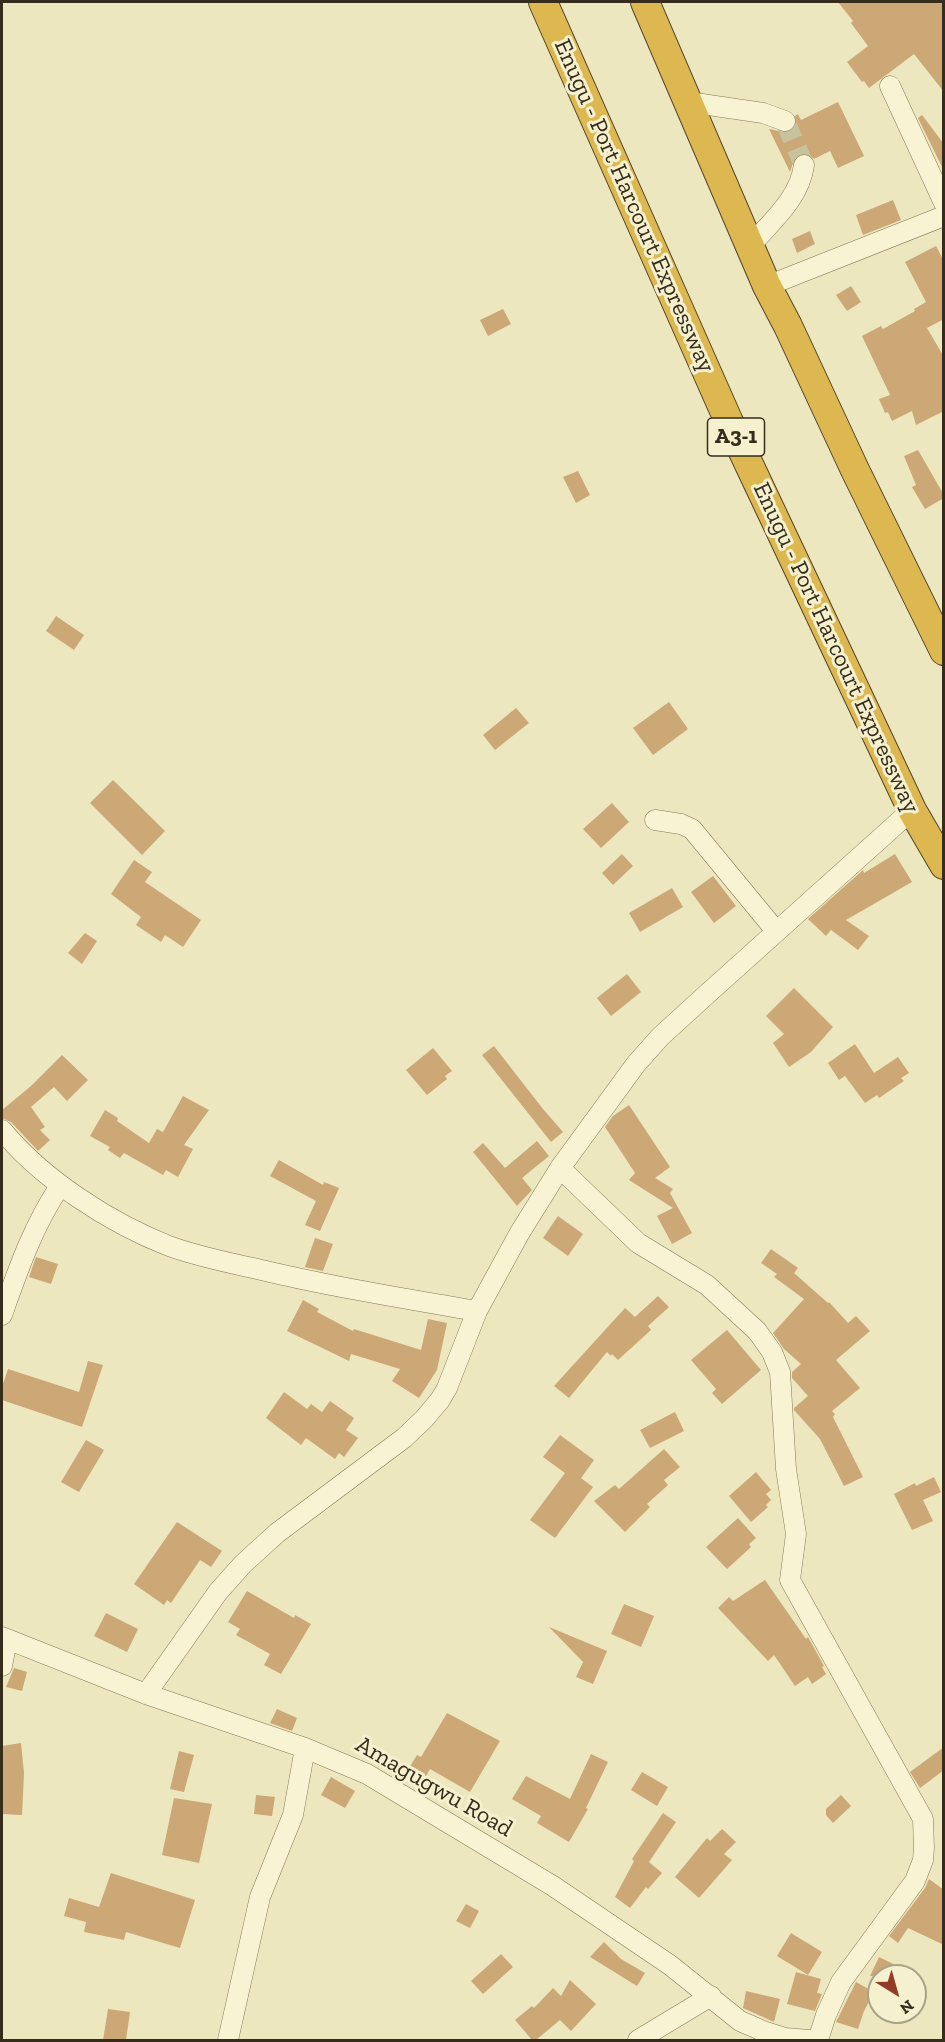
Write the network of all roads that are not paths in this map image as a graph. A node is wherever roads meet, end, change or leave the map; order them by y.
1 (543, 2) edge
2 (646, 2) edge
3 (890, 86) dead end
4 (688, 102) junction
5 (785, 120) dead end
6 (804, 165) tunnel mouth
7 (944, 203) edge
8 (944, 216) edge
9 (750, 246) junction
10 (767, 286) junction
11 (944, 651) edge
12 (912, 810) junction
13 (655, 820) dead end
14 (944, 865) edge
15 (776, 931) junction
16 (2, 1130) edge
17 (560, 1168) junction
18 (60, 1186) junction
19 (477, 1311) junction
20 (2, 1316) edge
21 (4, 1639) edge
22 (2, 1666) edge
23 (146, 1694) junction
24 (305, 1748) junction
25 (711, 1996) junction
26 (228, 2040) edge
27 (638, 2040) edge
28 (809, 2040) edge
29 (818, 2040) edge

1 - 12 highway, Enugu - Port Harcourt Expressway / A3-1
2 - 4 highway
3 - 7 street
4 - 5 street
4 - 9 highway
6 - 9 street
8 - 10 street
9 - 10 highway
10 - 11 highway
12 - 14 highway, Enugu - Port Harcourt Expressway / A3-1
12 - 15 street
13 - 15 street
15 - 17 street
16 - 18 street
17 - 19 street
17 - 29 street
18 - 19 street
18 - 20 street
19 - 23 street
21 - 22 street
21 - 23 street, Amagugwu Road
23 - 24 street, Amagugwu Road
24 - 25 street, Amagugwu Road
24 - 26 street
25 - 27 street
25 - 28 street, Amagugwu Road

